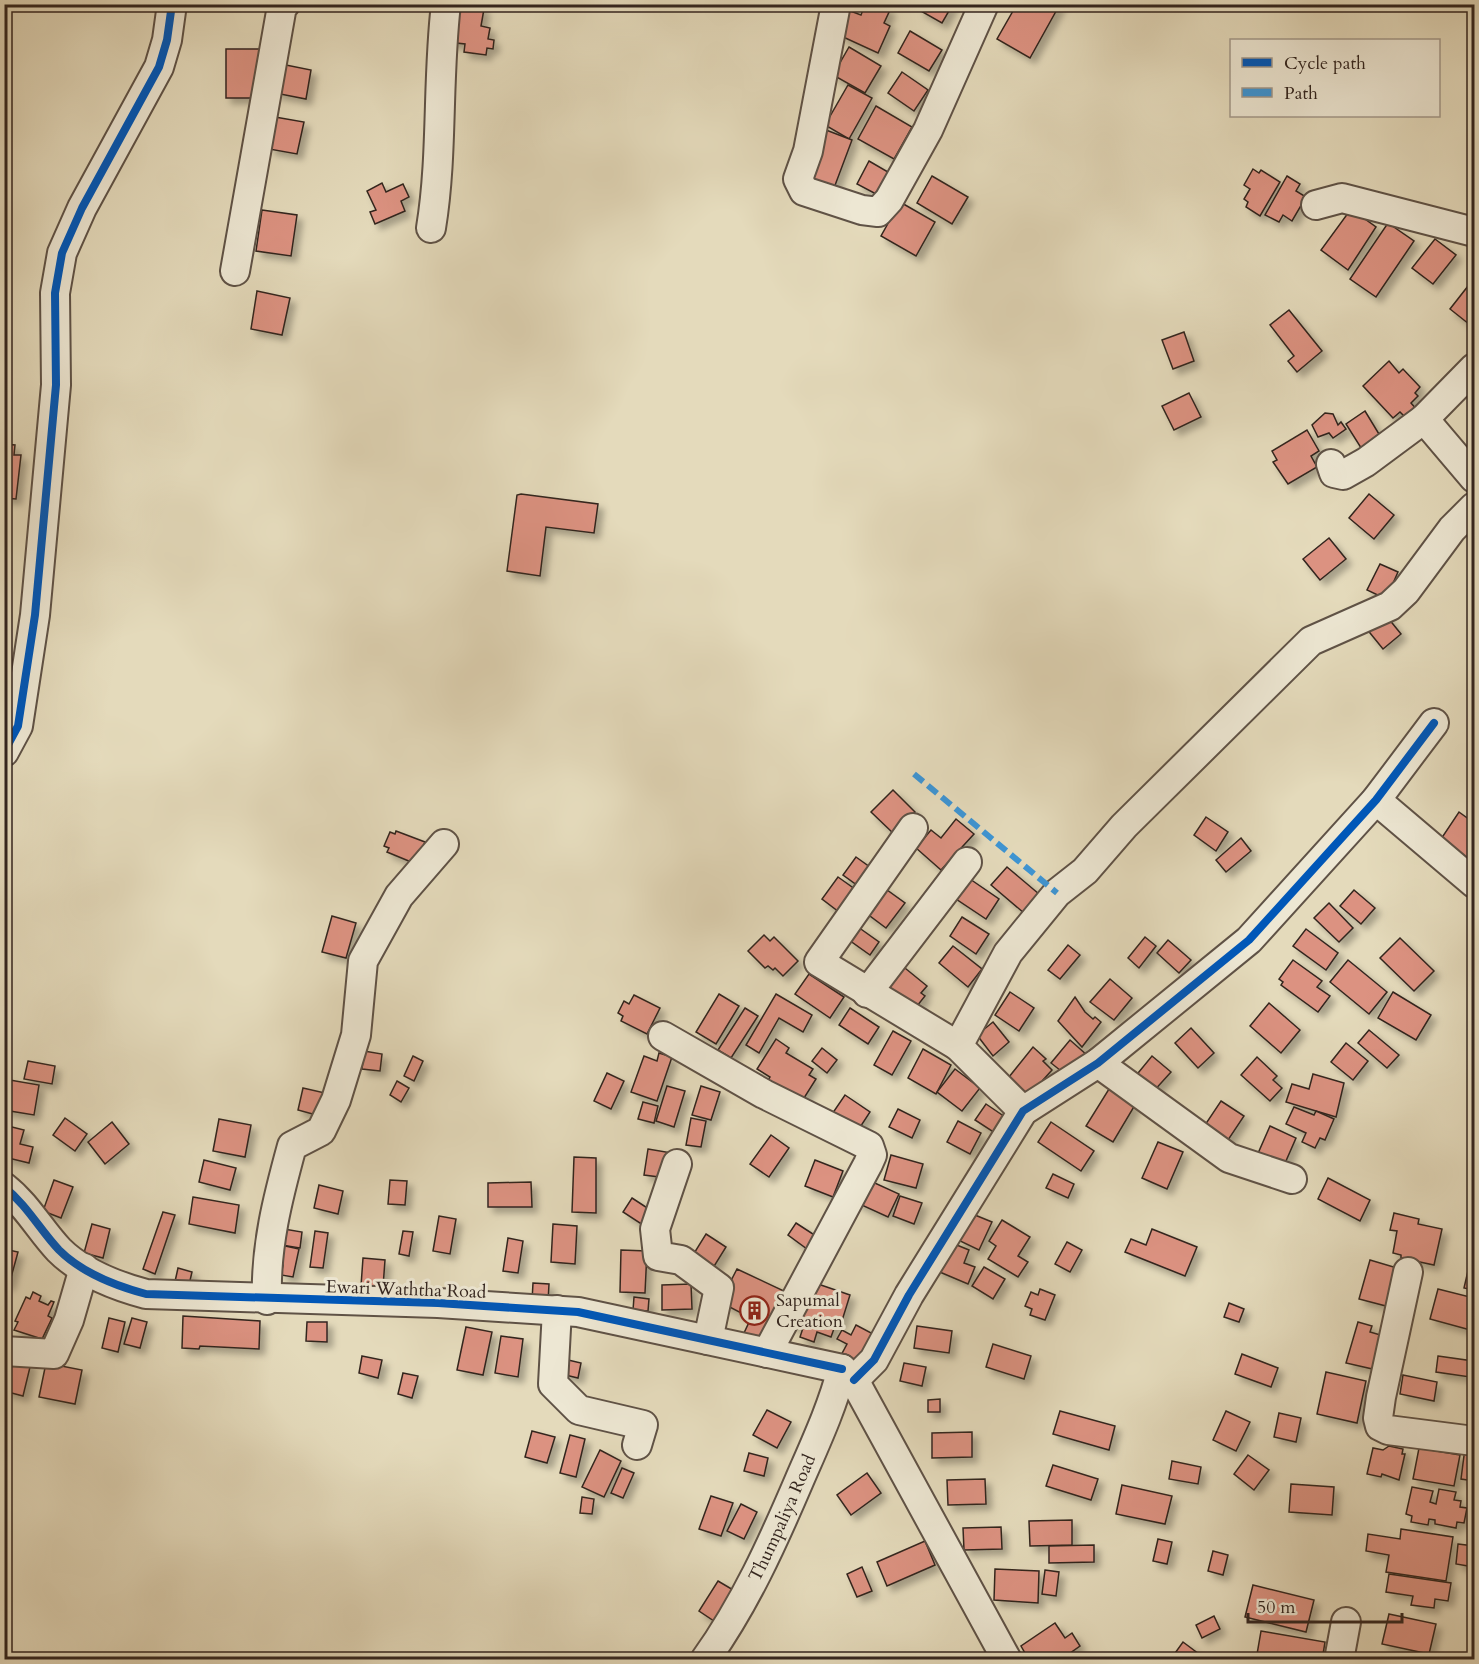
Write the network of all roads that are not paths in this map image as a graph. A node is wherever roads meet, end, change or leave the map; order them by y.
1 (172, 4) edge
2 (285, 4) edge
3 (446, 4) edge
4 (836, 4) edge
5 (984, 4) edge
6 (1316, 205) dead end
7 (431, 228) dead end
8 (1474, 232) edge
9 (235, 271) dead end
10 (1474, 368) edge
11 (1424, 419) junction
12 (1331, 464) dead end
13 (1474, 478) edge
14 (1474, 507) edge
15 (1434, 723) dead end
16 (4, 752) edge
17 (1376, 800) junction
18 (913, 828) dead end
19 (444, 844) dead end
20 (968, 862) dead end
21 (1474, 883) edge
22 (867, 993) junction
23 (663, 1036) dead end
24 (958, 1046) junction
25 (1098, 1063) junction
26 (1023, 1111) junction
27 (677, 1164) dead end
28 (1292, 1179) dead end
29 (4, 1187) edge
30 (84, 1268) junction
31 (1408, 1272) dead end
32 (267, 1300) junction
33 (556, 1310) junction
34 (708, 1340) junction
35 (4, 1351) edge
36 (767, 1353) junction
37 (848, 1375) junction
38 (1474, 1441) edge
39 (637, 1445) dead end
40 (1346, 1622) dead end
41 (705, 1659) edge
42 (1007, 1659) edge
43 (1339, 1659) edge

1 - 16 street
2 - 9 street
3 - 7 street
4 - 5 street
6 - 8 street
10 - 11 street
11 - 12 street
11 - 13 street
14 - 24 street
15 - 17 street
17 - 21 street
17 - 25 street
18 - 22 street
19 - 32 street
20 - 22 street
22 - 24 street
23 - 36 street
24 - 26 street
25 - 26 street
25 - 28 street
26 - 37 street
27 - 34 street
29 - 30 street, Ewari Waththa Road
30 - 32 street, Ewari Waththa Road
30 - 35 street
31 - 38 street
32 - 33 street, Ewari Waththa Road
33 - 34 street, Ewari Waththa Road
33 - 39 street
34 - 36 street, Ewari Waththa Road
36 - 37 street, Ewari Waththa Road
37 - 41 street, Thumpaliya Road
37 - 42 street
40 - 43 street

